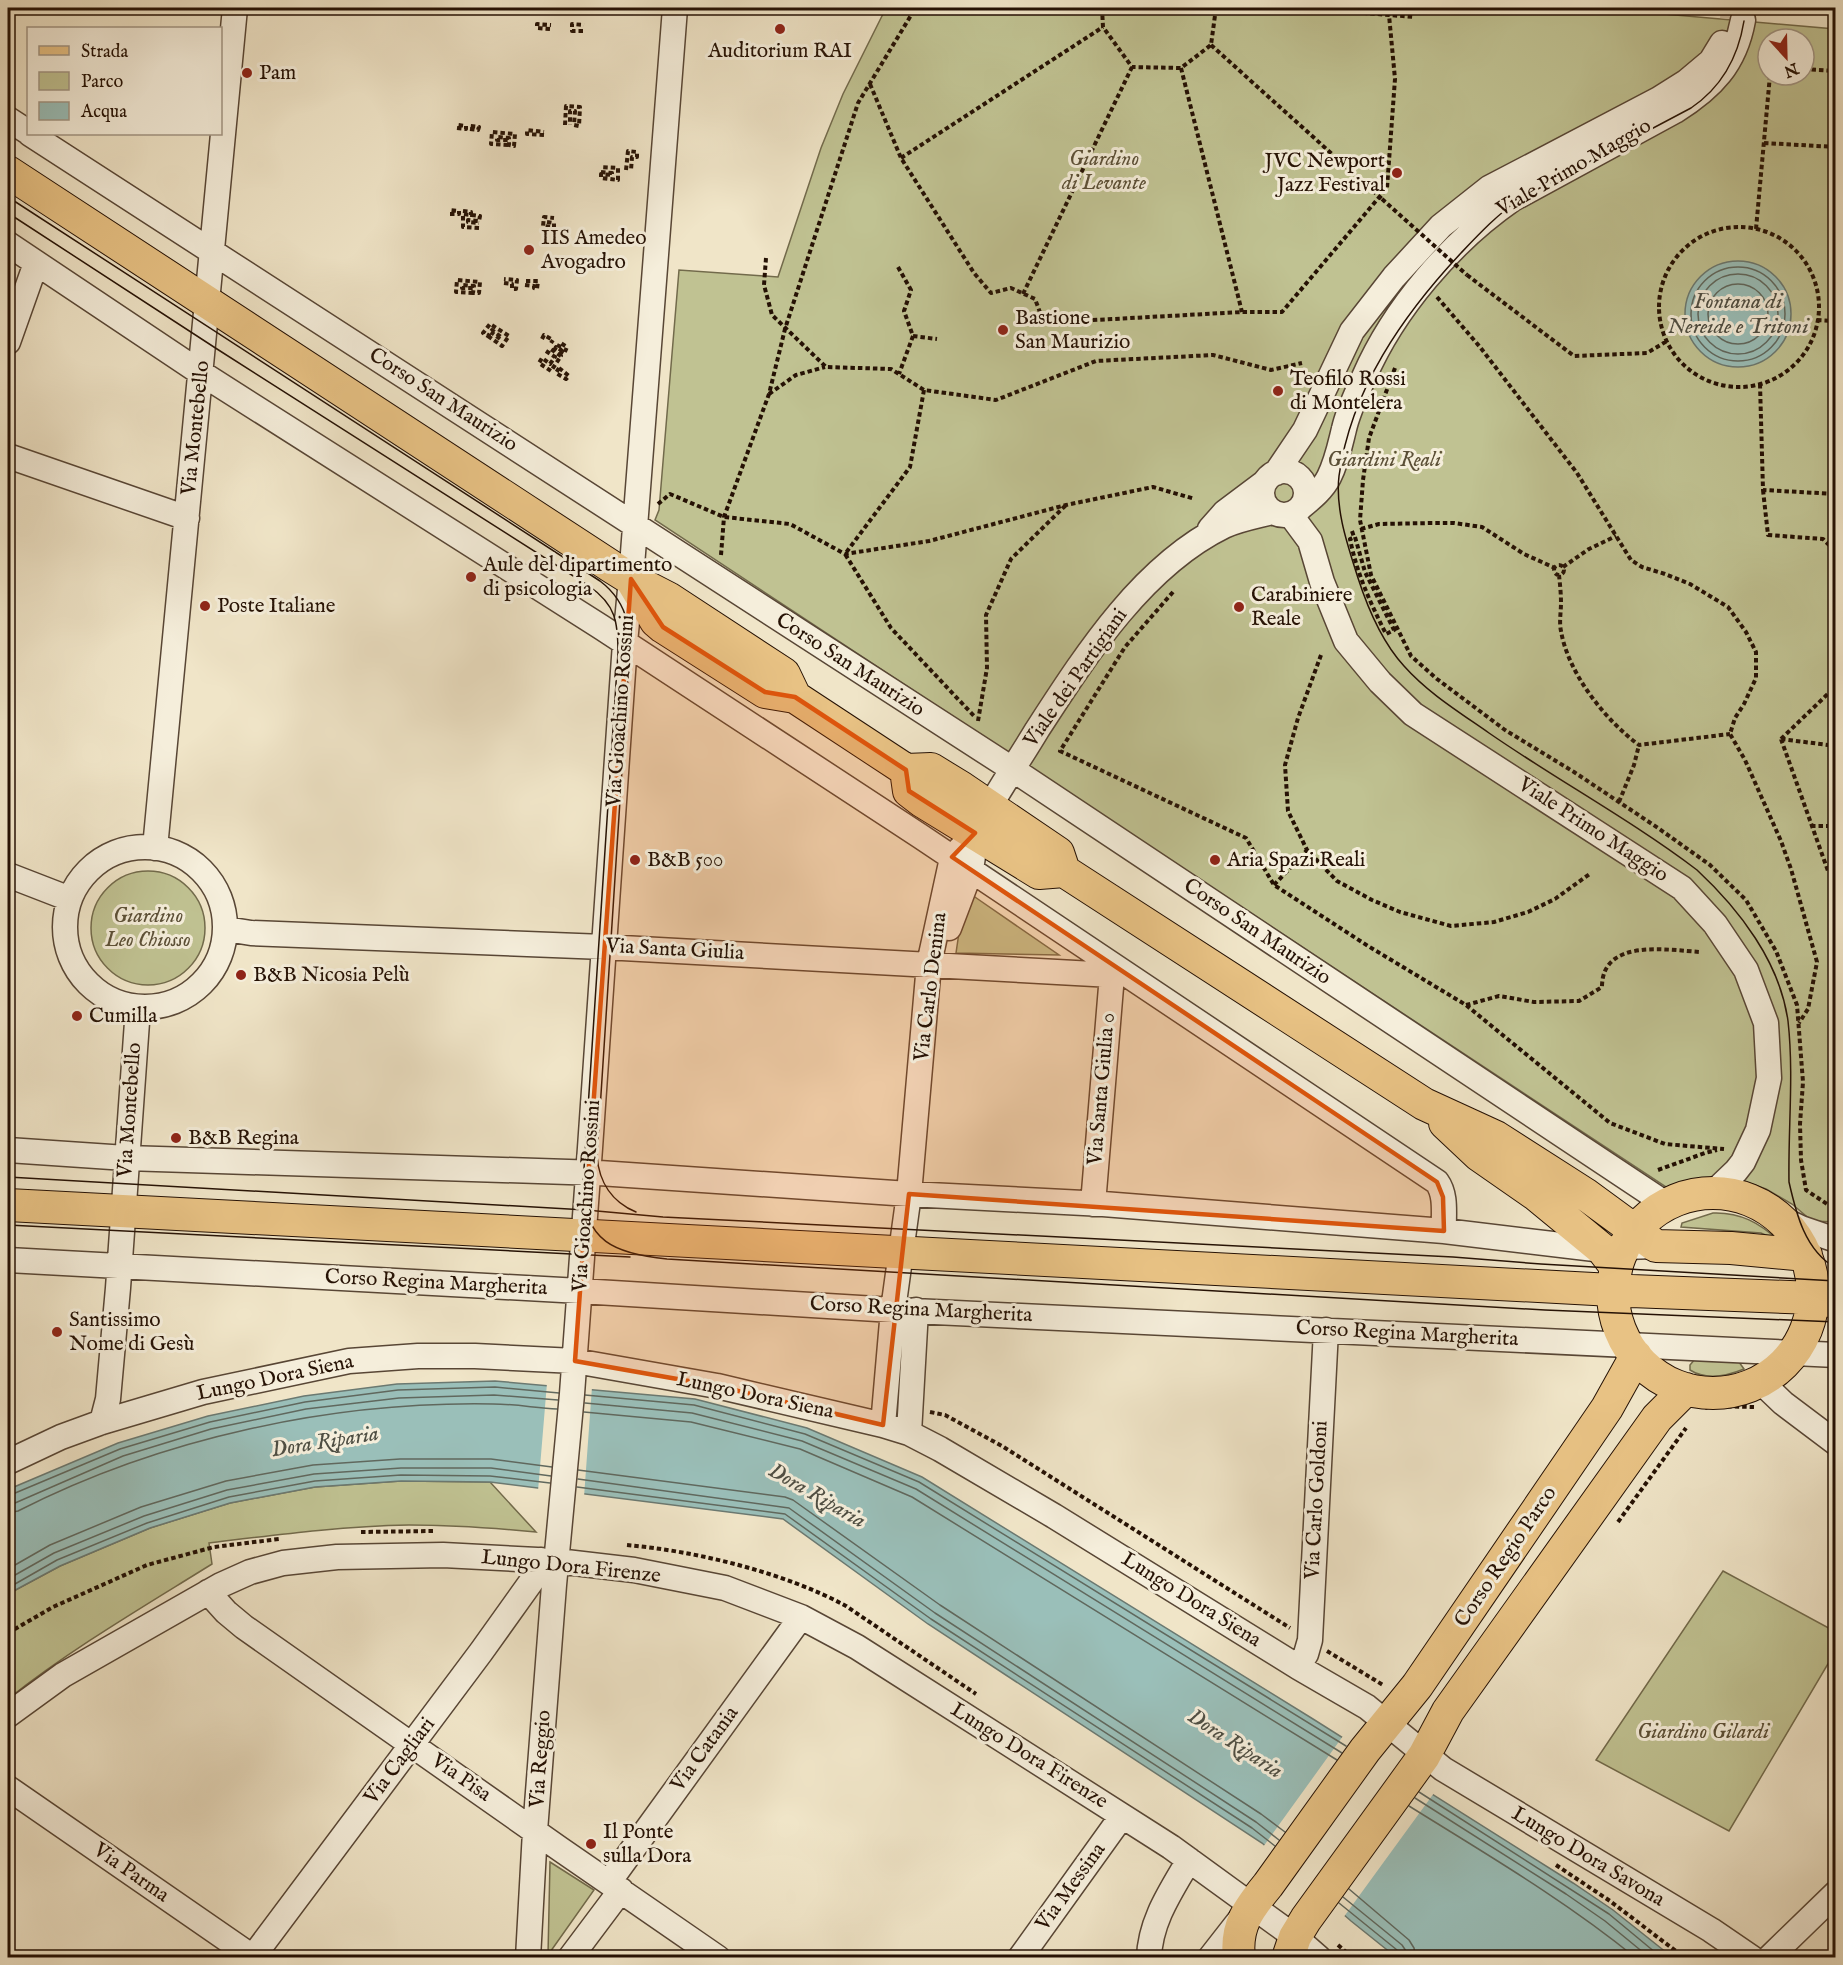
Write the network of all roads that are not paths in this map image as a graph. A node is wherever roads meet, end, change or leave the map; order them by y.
1 (235, 8) edge
2 (675, 8) edge
3 (8, 119) edge
4 (27, 132) edge
5 (32, 135) edge
6 (8, 172) edge
7 (8, 244) edge
8 (211, 251) junction
9 (36, 262) junction
10 (208, 303) junction
11 (8, 342) edge
12 (201, 374) junction
13 (8, 456) edge
14 (1270, 478) junction
15 (1288, 511) junction
16 (187, 518) junction
17 (634, 525) junction
18 (1199, 542) junction
19 (631, 579) junction
20 (625, 643) junction
21 (1012, 770) junction
22 (982, 820) junction
23 (155, 848) junction
24 (961, 864) junction
25 (8, 875) edge
26 (70, 899) junction
27 (226, 930) junction
28 (604, 946) junction
29 (934, 965) junction
30 (1117, 974) junction
31 (138, 1008) junction
32 (8, 1150) edge
33 (126, 1158) junction
34 (588, 1172) junction
35 (1714, 1192) junction
36 (909, 1194) junction
37 (1093, 1203) junction
38 (1666, 1204) junction
39 (8, 1205) edge
40 (124, 1212) junction
41 (1780, 1218) junction
42 (1443, 1231) junction
43 (584, 1236) junction
44 (1836, 1240) edge
45 (901, 1252) junction
46 (1624, 1255) junction
47 (1806, 1255) junction
48 (8, 1260) edge
49 (120, 1266) junction
50 (580, 1291) junction
51 (1830, 1300) edge
52 (905, 1310) junction
53 (1326, 1330) junction
54 (1632, 1350) junction
55 (1794, 1352) junction
56 (1836, 1354) edge
57 (574, 1370) junction
58 (1759, 1394) junction
59 (1693, 1399) junction
60 (102, 1422) junction
61 (883, 1425) junction
62 (909, 1433) junction
63 (1836, 1443) edge
64 (8, 1462) edge
65 (552, 1553) junction
66 (208, 1592) junction
67 (801, 1617) junction
68 (1298, 1667) junction
69 (8, 1714) edge
70 (1387, 1723) junction
71 (413, 1744) junction
72 (1417, 1766) junction
73 (8, 1788) edge
74 (1122, 1816) junction
75 (535, 1831) junction
76 (1189, 1860) junction
77 (615, 1886) junction
78 (1262, 1892) junction
79 (1836, 1893) edge
80 (1293, 1942) edge
81 (527, 1956) edge
82 (253, 1957) edge
83 (570, 1958) edge
84 (718, 1958) edge
85 (1020, 1958) edge
86 (1149, 1958) edge
87 (1210, 1958) edge
88 (1239, 1958) edge
89 (1319, 1958) edge
90 (1752, 1958) edge
91 (1769, 1958) edge

1 - 8 street, Via Montebello
2 - 17 street, Via Gioachino Rossini
3 - 4 street, Corso San Maurizio
5 - 8 street, Corso San Maurizio
6 - 10 main road, Corso San Maurizio
7 - 9 street
8 - 10 street, Via Montebello
8 - 17 street, Corso San Maurizio
9 - 11 street
9 - 12 street
10 - 12 street, Via Montebello
10 - 19 main road, Corso San Maurizio
12 - 16 street, Via Montebello
12 - 20 street
13 - 16 street
14 - 15 street
14 - 15 street
14 - 15 street, Viale Primo Maggio
14 - 18 street, Viale dei Partigiani
15 - 18 street, Viale dei Partigiani
15 - 35 street, Viale Primo Maggio
16 - 23 street, Via Montebello
17 - 19 street, Via Gioachino Rossini
17 - 21 street, Corso San Maurizio
18 - 21 street, Viale dei Partigiani
19 - 20 street, Via Gioachino Rossini
19 - 22 main road, Corso San Maurizio
20 - 24 street
20 - 28 street, Via Gioachino Rossini
21 - 22 street, Viale dei Partigiani
21 - 38 street, Corso San Maurizio
22 - 24 street, Via Carlo Denina
22 - 46 main road, Corso San Maurizio
23 - 26 street
23 - 27 street
24 - 29 street, Via Carlo Denina
24 - 30 street
25 - 26 street
26 - 31 street
27 - 28 street, Via Santa Giulia
27 - 31 street
28 - 29 street, Via Santa Giulia
28 - 34 street, Via Gioachino Rossini
29 - 30 street, Via Santa Giulia
29 - 36 street, Via Carlo Denina
30 - 37 street, Via Santa Giulia 0
30 - 42 street
31 - 33 street, Via Montebello
32 - 33 street
33 - 34 street
33 - 40 street, Via Montebello
34 - 36 street
34 - 43 street, Via Gioachino Rossini
35 - 38 main road
35 - 41 main road
36 - 37 street
36 - 45 street, Via Carlo Denina
37 - 42 street
38 - 46 main road
39 - 40 main road
40 - 43 main road
40 - 49 street, Via Montebello
41 - 44 street
41 - 47 main road
42 - 46 street
43 - 45 main road
43 - 50 street, Via Gioachino Rossini
45 - 46 main road
45 - 52 street, Via Carlo Denina
46 - 47 main road
46 - 51 main road
46 - 54 main road
47 - 51 main road
48 - 49 street, Corso Regina Margherita
49 - 50 street, Corso Regina Margherita
49 - 60 street, Via Montebello
50 - 52 street, Corso Regina Margherita
50 - 57 street, Via Gioachino Rossini
51 - 55 main road
52 - 53 street, Corso Regina Margherita
52 - 61 street
52 - 62 street
53 - 54 street, Corso Regina Margherita
53 - 68 street, Via Carlo Goldoni
54 - 55 street, Corso Regina Margherita
54 - 59 main road
54 - 70 main road, Corso Regio Parco
55 - 56 street, Corso Regina Margherita
55 - 58 main road
57 - 60 street, Lungo Dora Siena
57 - 61 street, Lungo Dora Siena
57 - 65 street, Via Gioachino Rossini
58 - 59 main road
58 - 63 street
59 - 72 main road, Corso Regio Parco
60 - 64 street, Lungo Dora Siena
61 - 62 street, Lungo Dora Siena
62 - 68 street, Lungo Dora Siena
65 - 66 street, Lungo Dora Firenze
65 - 67 street, Lungo Dora Firenze
65 - 71 street, Via Cagliari
65 - 75 street, Via Reggio
66 - 69 street, Lungo Dora Firenze
66 - 71 street, Via Pisa
67 - 74 street, Lungo Dora Firenze
67 - 77 street, Via Catania
68 - 70 street, Lungo Dora Siena
70 - 72 street, Lungo Dora Siena
70 - 78 main road, Corso Regio Parco
71 - 75 street, Via Pisa
71 - 82 street, Via Cagliari
72 - 80 main road, Corso Regio Parco
72 - 90 street, Lungo Dora Savona
73 - 82 street, Via Parma
74 - 76 street, Lungo Dora Firenze
74 - 85 street, Via Messina
75 - 77 street, Via Pisa
75 - 81 street, Via Reggio
76 - 78 street, Lungo Dora Firenze
76 - 86 street
77 - 83 street, Via Catania
77 - 84 street, Via Pisa
78 - 80 street, Lungo Dora Firenze
78 - 87 street
78 - 88 main road, Corso Regio Parco
79 - 91 street
80 - 89 street, Lungo Dora Firenze

